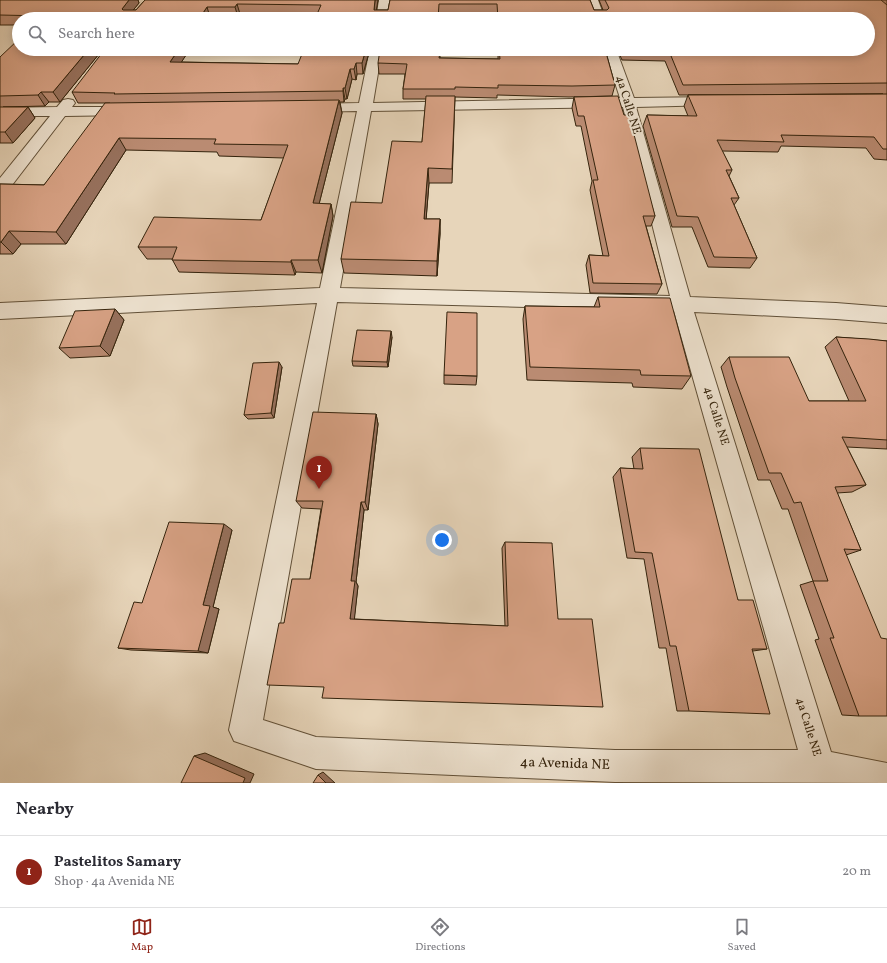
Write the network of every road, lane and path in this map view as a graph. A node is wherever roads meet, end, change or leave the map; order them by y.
1 (385, 0) edge
2 (592, 0) edge
3 (383, 12) edge
4 (596, 12) edge
5 (375, 56) edge
6 (612, 56) edge
7 (76, 93) edge
8 (730, 100) edge
9 (628, 101) junction
10 (365, 107) junction
11 (293, 108) edge
12 (141, 110) edge
13 (0, 112) edge
14 (61, 112) junction
15 (0, 189) edge
16 (329, 295) junction
17 (682, 304) junction
18 (0, 311) edge
19 (887, 315) edge
20 (822, 774) edge
21 (887, 779) edge

1 - 3 street
2 - 4 street
5 - 10 street
6 - 9 street, 4a Calle NE
7 - 14 street
8 - 9 street
9 - 10 street
9 - 17 street, 4a Calle NE
10 - 11 street
10 - 16 street
12 - 14 street
13 - 14 street
14 - 15 street
16 - 17 street
16 - 18 street
16 - 20 street, 4a Avenida NE
17 - 19 street
17 - 20 street, 4a Calle NE
20 - 21 street, 4a Avenida NE

